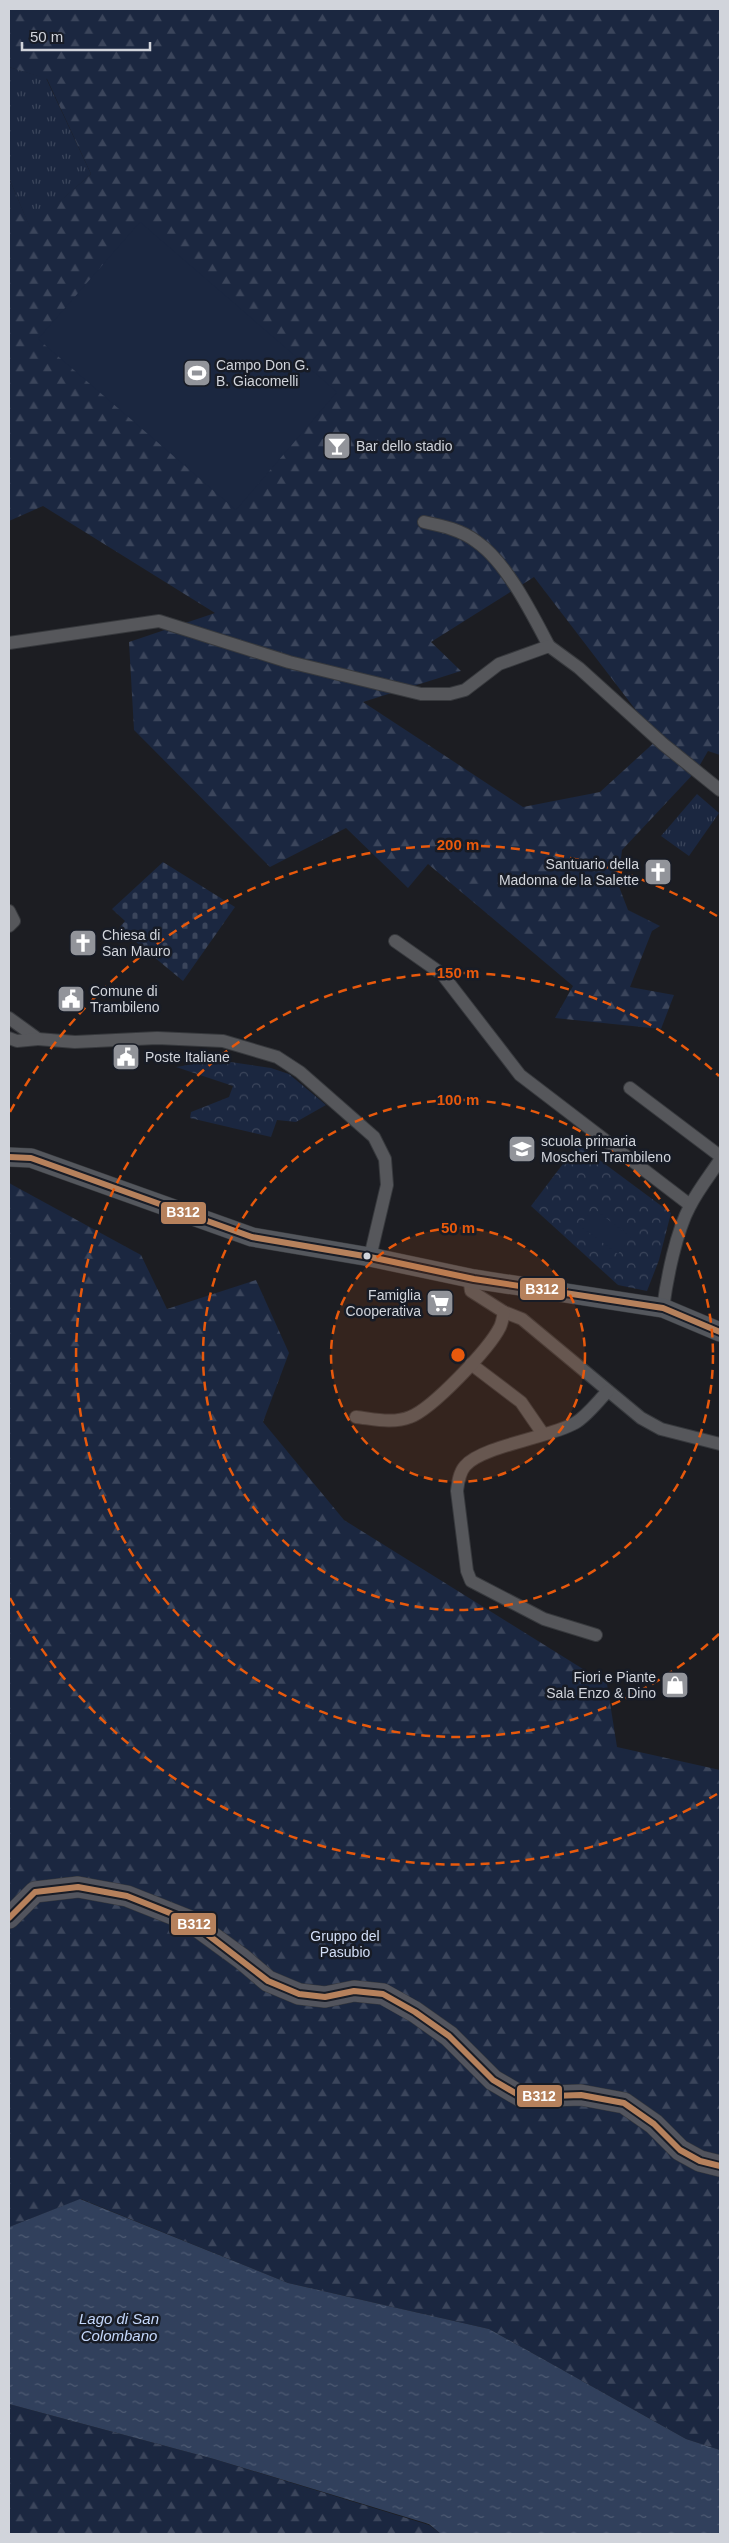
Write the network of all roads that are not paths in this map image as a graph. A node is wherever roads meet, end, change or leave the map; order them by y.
1 (424, 522) dead end
2 (9, 643) edge
3 (549, 646) junction
4 (720, 790) edge
5 (9, 911) edge
6 (9, 926) edge
7 (395, 941) dead end
8 (9, 1018) edge
9 (9, 1038) edge
10 (38, 1039) junction
11 (630, 1088) dead end
12 (720, 1156) edge
13 (9, 1157) edge
14 (720, 1160) edge
15 (690, 1205) junction
16 (370, 1257) junction
17 (474, 1279) junction
18 (663, 1308) junction
19 (504, 1312) junction
20 (720, 1332) edge
21 (471, 1364) junction
22 (608, 1391) junction
23 (356, 1418) dead end
24 (543, 1434) junction
25 (720, 1444) edge
26 (596, 1635) dead end
27 (9, 1918) edge
28 (720, 2166) edge

1 - 3 street
2 - 3 street
3 - 4 street
5 - 6 street
7 - 15 street
8 - 10 street
9 - 10 street
10 - 16 street
11 - 12 street
13 - 16 street
14 - 15 street
15 - 18 street
16 - 17 street
17 - 18 street
17 - 19 street
18 - 20 street
19 - 21 street
19 - 22 street
21 - 23 street
21 - 24 street
22 - 24 street
22 - 25 street
24 - 26 street
27 - 28 main road

